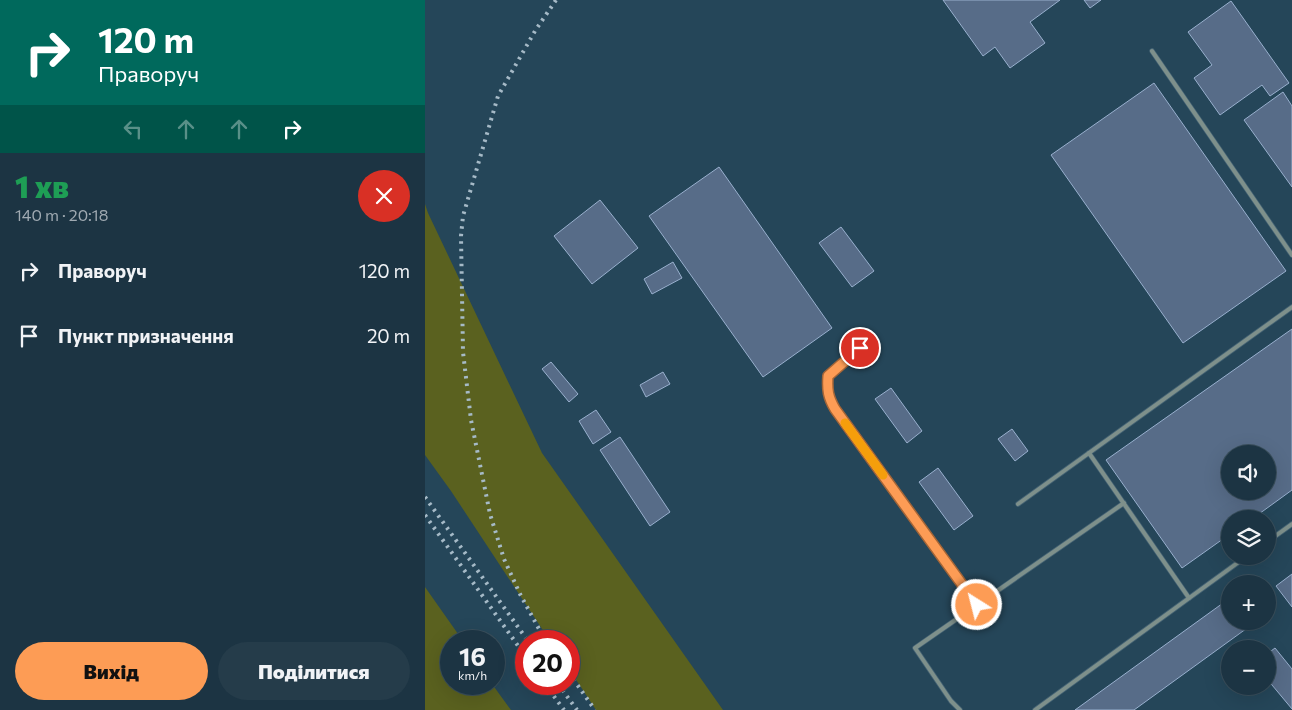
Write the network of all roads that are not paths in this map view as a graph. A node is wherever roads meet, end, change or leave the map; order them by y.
1 (1152, 52) dead end
2 (1292, 255) edge
3 (1292, 307) edge
4 (860, 348) dead end
5 (1089, 453) junction
6 (1124, 503) junction
7 (1019, 504) dead end
8 (1292, 524) edge
9 (1276, 536) edge
10 (1235, 565) edge
11 (1189, 598) junction
12 (977, 605) junction
13 (1039, 708) edge
14 (960, 710) edge
15 (1035, 710) edge

1 - 2 lane
3 - 5 lane
4 - 12 lane
5 - 6 lane
5 - 7 lane
6 - 11 lane
6 - 12 lane
8 - 9 lane
10 - 11 lane
11 - 13 lane
12 - 14 lane
13 - 15 lane

